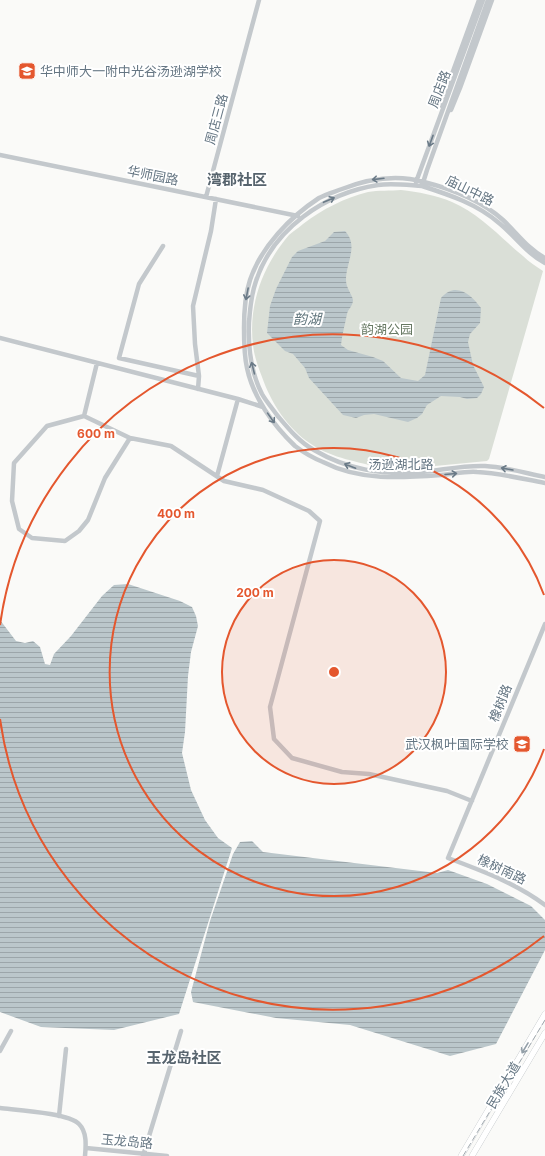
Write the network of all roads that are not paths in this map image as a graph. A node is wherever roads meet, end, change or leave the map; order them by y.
1 (259, 0) edge
2 (479, 0) edge
3 (483, 0) edge
4 (488, 0) edge
5 (492, 0) edge
6 (454, 87) junction
7 (441, 114) junction
8 (447, 116) junction
9 (0, 155) edge
10 (417, 180) junction
11 (423, 184) junction
12 (416, 186) junction
13 (206, 197) junction
14 (216, 199) junction
15 (299, 217) junction
16 (163, 246) dead end
17 (545, 258) edge
18 (545, 263) edge
19 (0, 338) edge
20 (97, 364) junction
21 (199, 376) junction
22 (198, 389) junction
23 (238, 400) junction
24 (269, 404) junction
25 (263, 407) junction
26 (84, 416) junction
27 (130, 438) junction
28 (217, 476) junction
29 (545, 477) edge
30 (545, 483) edge
31 (545, 624) edge
32 (472, 801) junction
33 (448, 858) joint
34 (545, 905) edge
35 (545, 1014) edge
36 (11, 1031) dead end
37 (181, 1031) dead end
38 (545, 1033) edge
39 (66, 1049) dead end
40 (0, 1051) edge
41 (0, 1108) edge
42 (59, 1116) junction
43 (86, 1148) junction
44 (143, 1155) edge
45 (85, 1156) edge
46 (167, 1156) edge
47 (460, 1156) edge
48 (472, 1156) edge

1 - 13 street, 周店三路
2 - 7 street
3 - 6 street, 周店路
4 - 6 street, 周店路
5 - 8 street
6 - 7 street, 周店路
6 - 8 street, 周店路
7 -> 10 street, 周店路
8 - 11 street, 周店路
9 - 13 street, 华师园路
10 - 11 street, 庙山中路
10 - 12 street, 周店路
10 -> 15 street, 汤逊湖北路
11 - 12 street, 汤逊湖北路
11 - 17 street, 庙山中路
11 - 18 street, 庙山中路
15 -> 12 street, 汤逊湖北路
13 - 14 street, 华师园路
14 - 15 street, 华师园路
14 - 21 street
24 -> 15 street, 汤逊湖北路
15 -> 25 street, 汤逊湖北路
16 - 21 street
19 - 20 street
20 - 22 street
20 - 26 street
21 - 22 street
22 - 23 street
23 - 25 street
23 - 28 street
24 - 25 street
29 -> 24 street, 汤逊湖北路
25 -> 30 street, 汤逊湖北路
26 - 27 street
26 - 27 street
27 - 28 street
28 - 32 street
31 - 32 street, 橡树路
32 - 33 street, 橡树路
33 - 34 street, 橡树南路
35 -> 47 main road, 民族大道
36 - 40 street
37 - 44 street
38 - 48 main road, 民族大道
39 - 42 street
41 - 42 street
42 - 43 street
43 - 44 street, 玉龙岛路
43 - 45 street
44 - 46 street, 玉龙岛路

